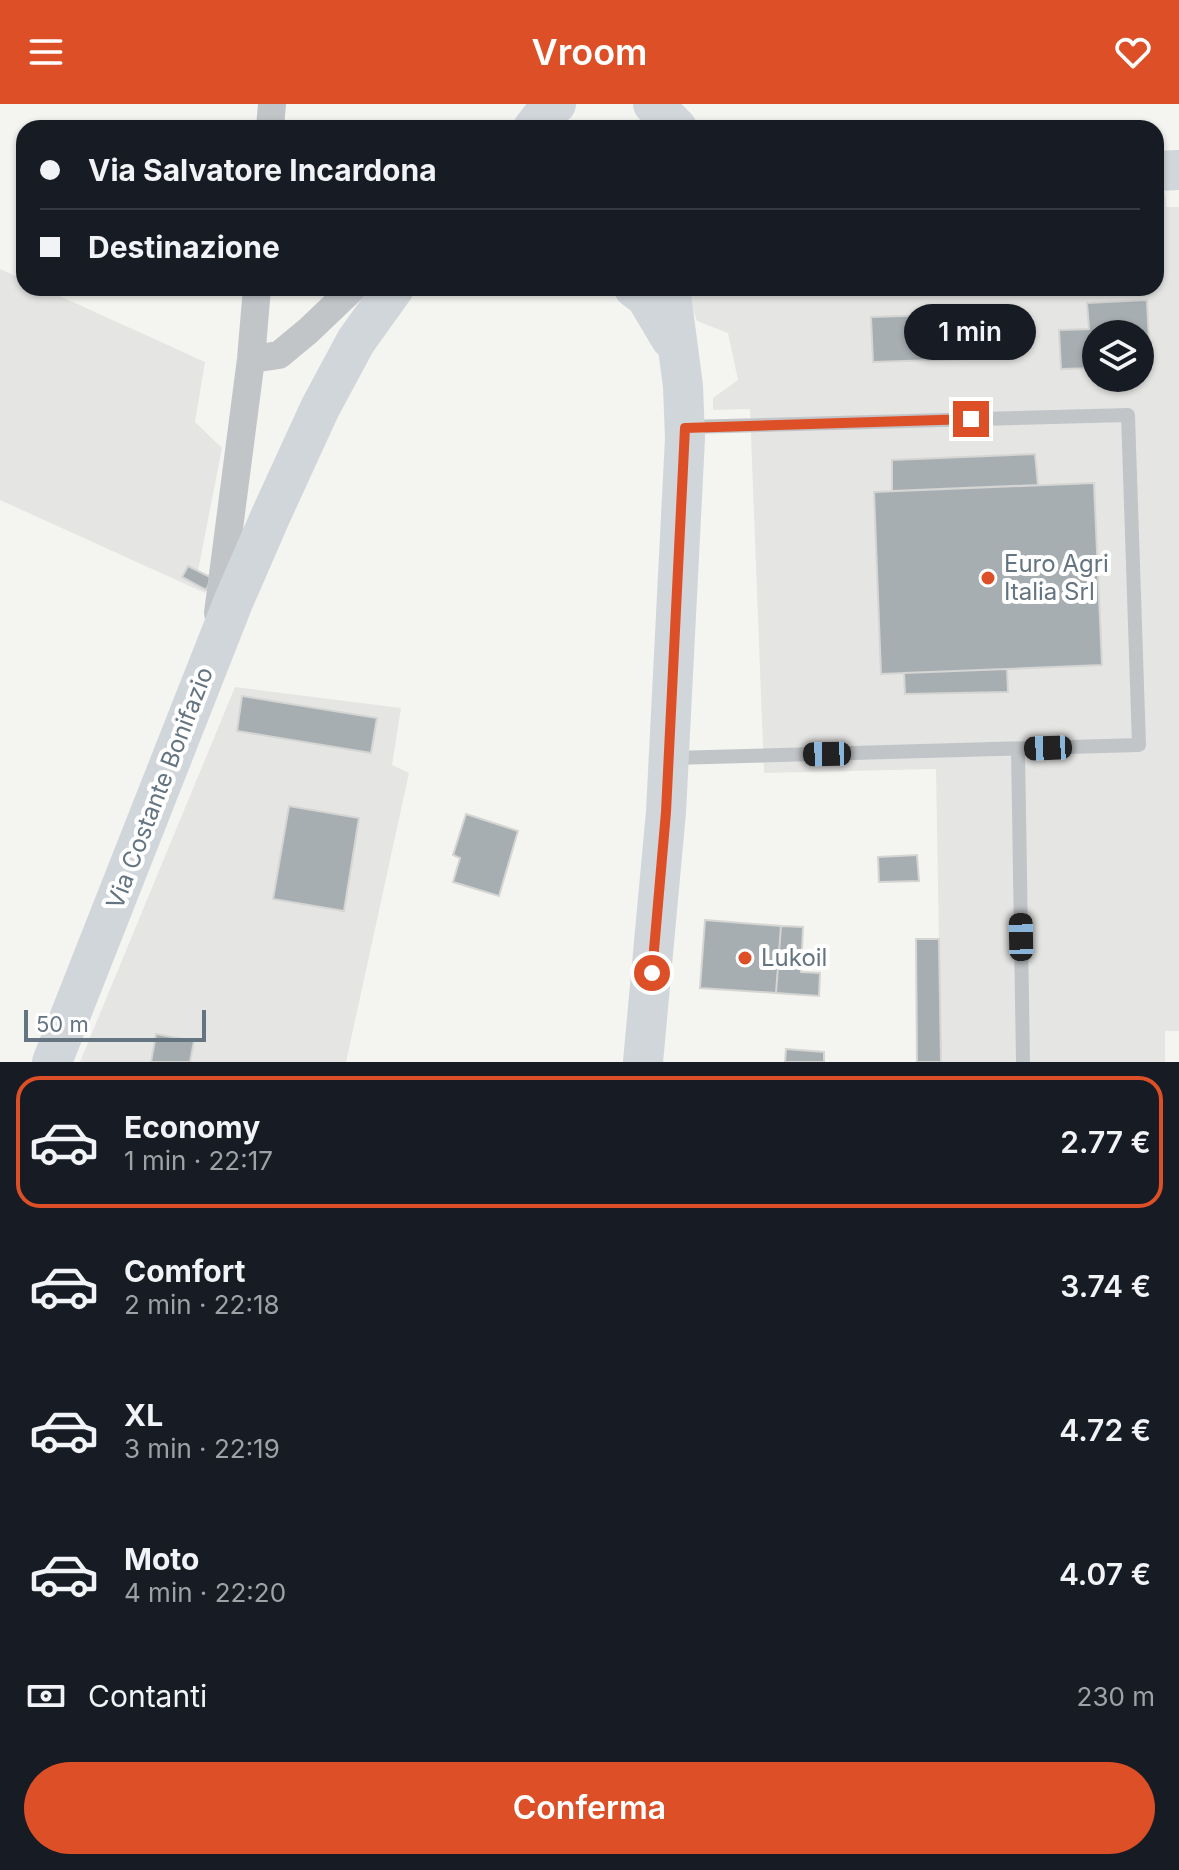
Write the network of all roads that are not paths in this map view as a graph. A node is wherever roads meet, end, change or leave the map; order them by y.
1 (556, 104) edge
2 (539, 120) edge
3 (256, 296) edge
4 (345, 296) edge
5 (388, 296) edge
6 (414, 296) edge
7 (645, 296) edge
8 (671, 296) edge
9 (678, 352) junction
10 (251, 359) junction
11 (685, 428) junction
12 (271, 515) junction
13 (214, 651) junction
14 (1018, 749) junction
15 (668, 758) junction
16 (52, 1062) edge
17 (643, 1062) edge
18 (1023, 1062) edge

1 - 2 main road
3 - 10 street
4 - 10 street
5 - 12 main road
6 - 12 main road
7 - 9 main road
8 - 9 main road
9 - 11 main road
10 - 13 street
11 - 14 lane
11 - 15 main road
12 - 13 main road, Via Costante Bonifazio
13 - 16 main road, Via Costante Bonifazio
14 - 15 lane
14 - 18 lane
15 - 17 main road

